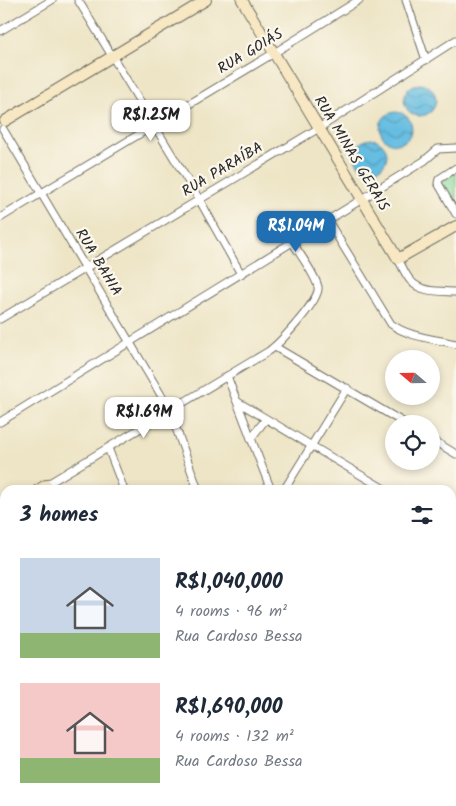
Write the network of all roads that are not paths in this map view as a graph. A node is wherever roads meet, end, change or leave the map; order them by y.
1 (52, 0) edge
2 (78, 0) edge
3 (206, 0) edge
4 (242, 0) edge
5 (359, 0) edge
6 (406, 0) edge
7 (0, 31) edge
8 (456, 40) edge
9 (274, 53) junction
10 (113, 56) junction
11 (426, 60) junction
12 (2, 124) edge
13 (154, 125) junction
14 (319, 128) junction
15 (456, 148) edge
16 (456, 168) edge
17 (40, 193) junction
18 (363, 198) junction
19 (198, 199) junction
20 (456, 214) edge
21 (0, 218) edge
22 (328, 221) junction
23 (456, 226) edge
24 (293, 243) junction
25 (398, 259) junction
26 (86, 267) junction
27 (241, 274) junction
28 (456, 292) edge
29 (0, 319) edge
30 (130, 342) junction
31 (456, 344) edge
32 (275, 347) junction
33 (227, 376) junction
34 (347, 388) junction
35 (238, 402) junction
36 (170, 411) junction
37 (391, 415) edge
38 (266, 419) junction
39 (0, 422) edge
40 (251, 438) junction
41 (440, 444) edge
42 (310, 446) junction
43 (108, 448) junction
44 (456, 454) edge
45 (49, 485) edge
46 (122, 485) edge
47 (196, 485) edge
48 (269, 485) edge
49 (287, 485) edge
50 (377, 485) edge

1 - 7 street
2 - 10 street
3 - 10 street
4 - 9 street, RUA MINAS GERAIS
5 - 9 street, RUA GOIÁS
6 - 11 street
8 - 11 street, RUA PARAÍBA
9 - 13 street, RUA GOIÁS
9 - 14 street, RUA MINAS GERAIS
10 - 12 street
10 - 13 street
11 - 14 street, RUA PARAÍBA
12 - 17 street, RUA BAHIA
13 - 17 street, RUA GOIÁS
13 - 19 street
14 - 18 street, RUA MINAS GERAIS
14 - 19 street, RUA PARAÍBA
15 - 18 street
16 - 20 street
17 - 21 street, RUA GOIÁS
17 - 26 street, RUA BAHIA
18 - 22 street
18 - 25 street, RUA MINAS GERAIS
19 - 26 street, RUA PARAÍBA
19 - 27 street
22 - 24 street
22 - 31 street
23 - 25 street
24 - 27 street
24 - 32 street
25 - 28 street, RUA MINAS GERAIS
26 - 29 street, RUA PARAÍBA
26 - 30 street, RUA BAHIA
27 - 30 street
30 - 36 street, RUA BAHIA
30 - 39 street
32 - 33 street
32 - 34 street
33 - 35 street
33 - 36 street
34 - 37 street
34 - 42 street
35 - 38 street
35 - 40 street
36 - 43 street
36 - 47 street, RUA BAHIA
38 - 40 street
38 - 42 street
40 - 48 street
41 - 44 street
42 - 49 street
42 - 50 street
43 - 45 street
43 - 46 street

